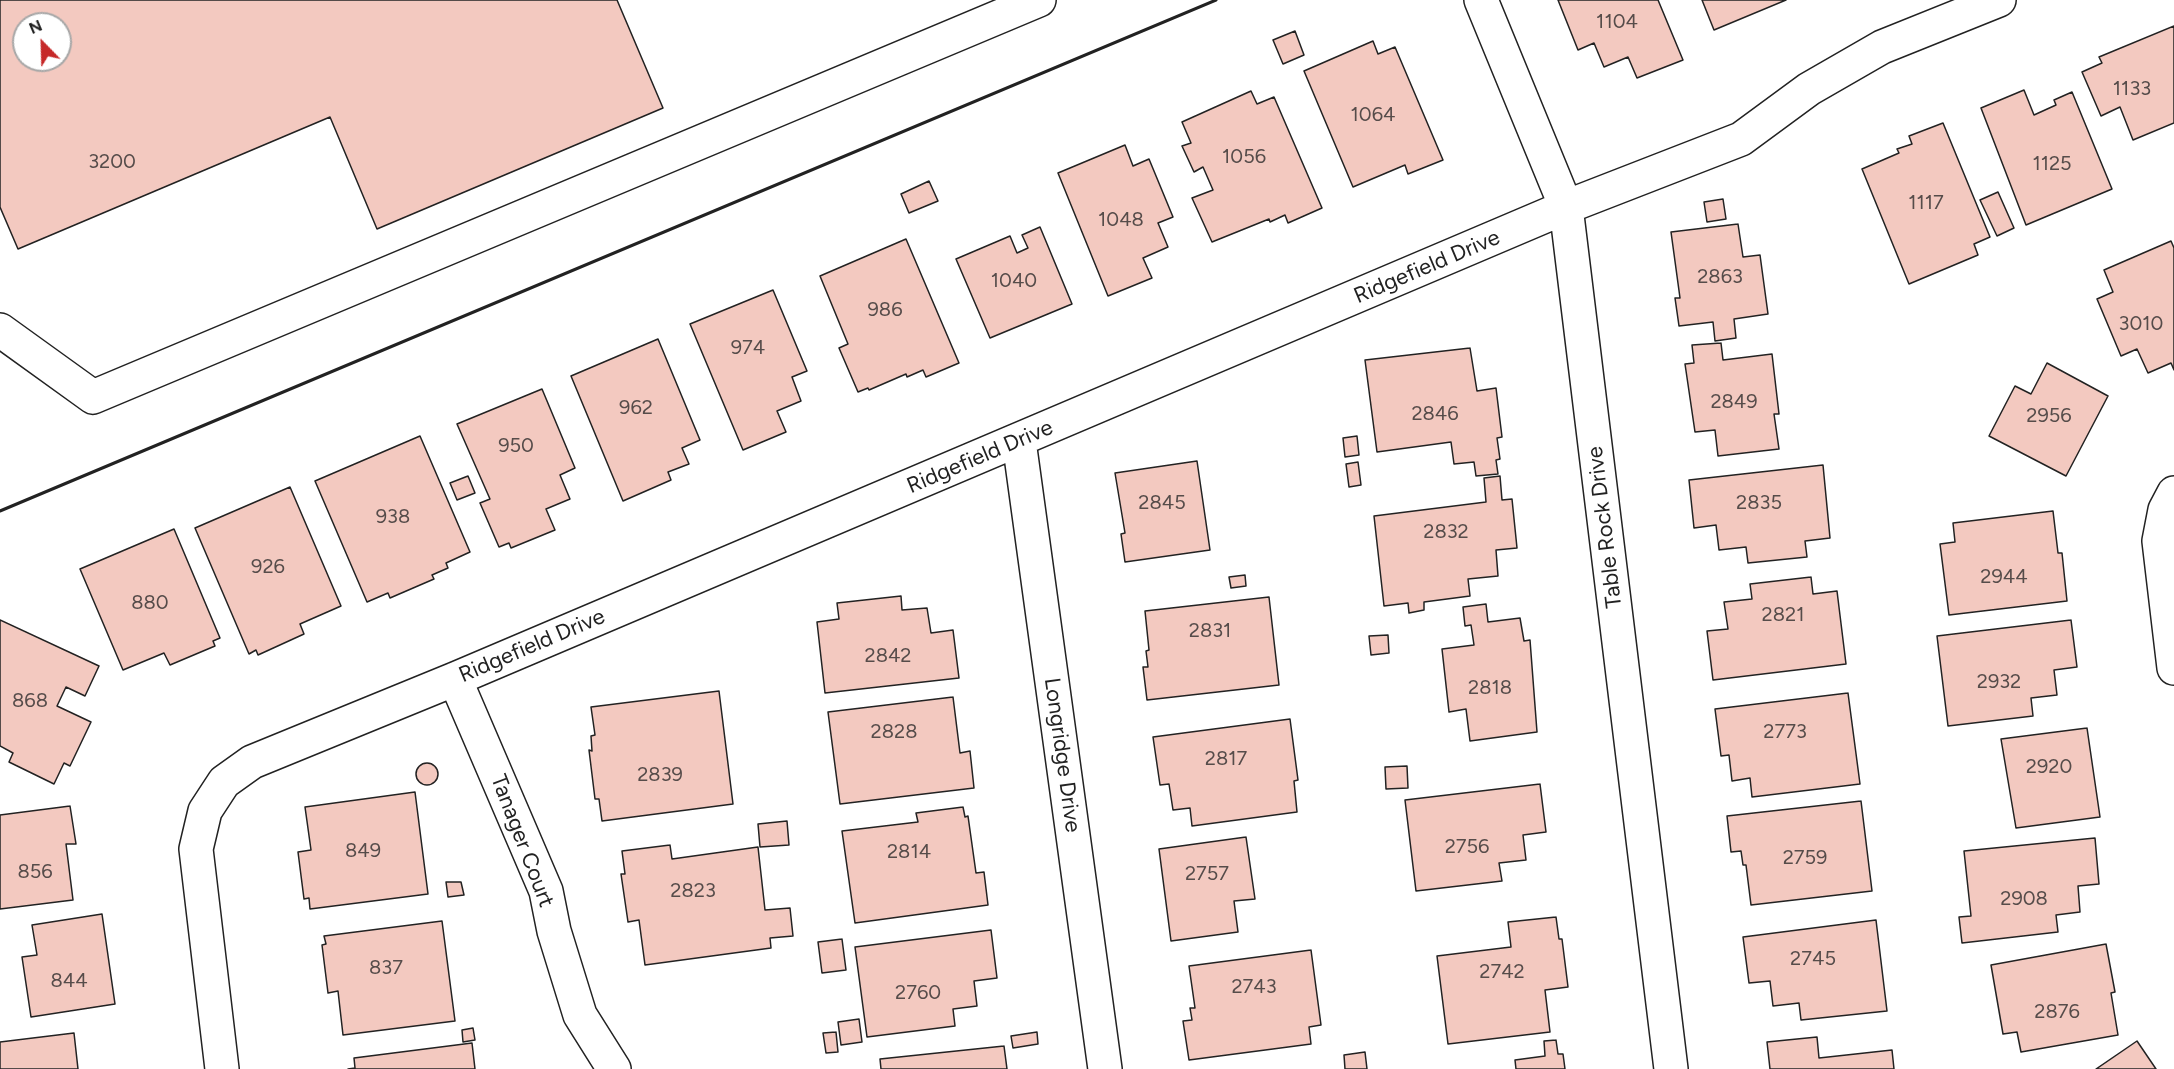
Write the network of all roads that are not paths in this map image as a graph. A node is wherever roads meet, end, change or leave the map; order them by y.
1 (1039, 0) edge
2 (1481, 0) edge
3 (1999, 0) edge
4 (1566, 207) junction
5 (0, 330) edge
6 (1019, 441) junction
7 (2174, 493) edge
8 (2174, 668) edge
9 (455, 679) junction
10 (222, 1069) edge
11 (614, 1069) edge
12 (1105, 1069) edge
13 (1671, 1069) edge

1 - 5 street
2 - 4 street, Table Rock Drive
3 - 4 street, Ridgefield Drive
4 - 6 street, Ridgefield Drive
4 - 13 street, Table Rock Drive
6 - 9 street, Ridgefield Drive
6 - 12 street, Longridge Drive
7 - 8 street
9 - 10 street, Ridgefield Drive
9 - 11 street, Tanager Court

